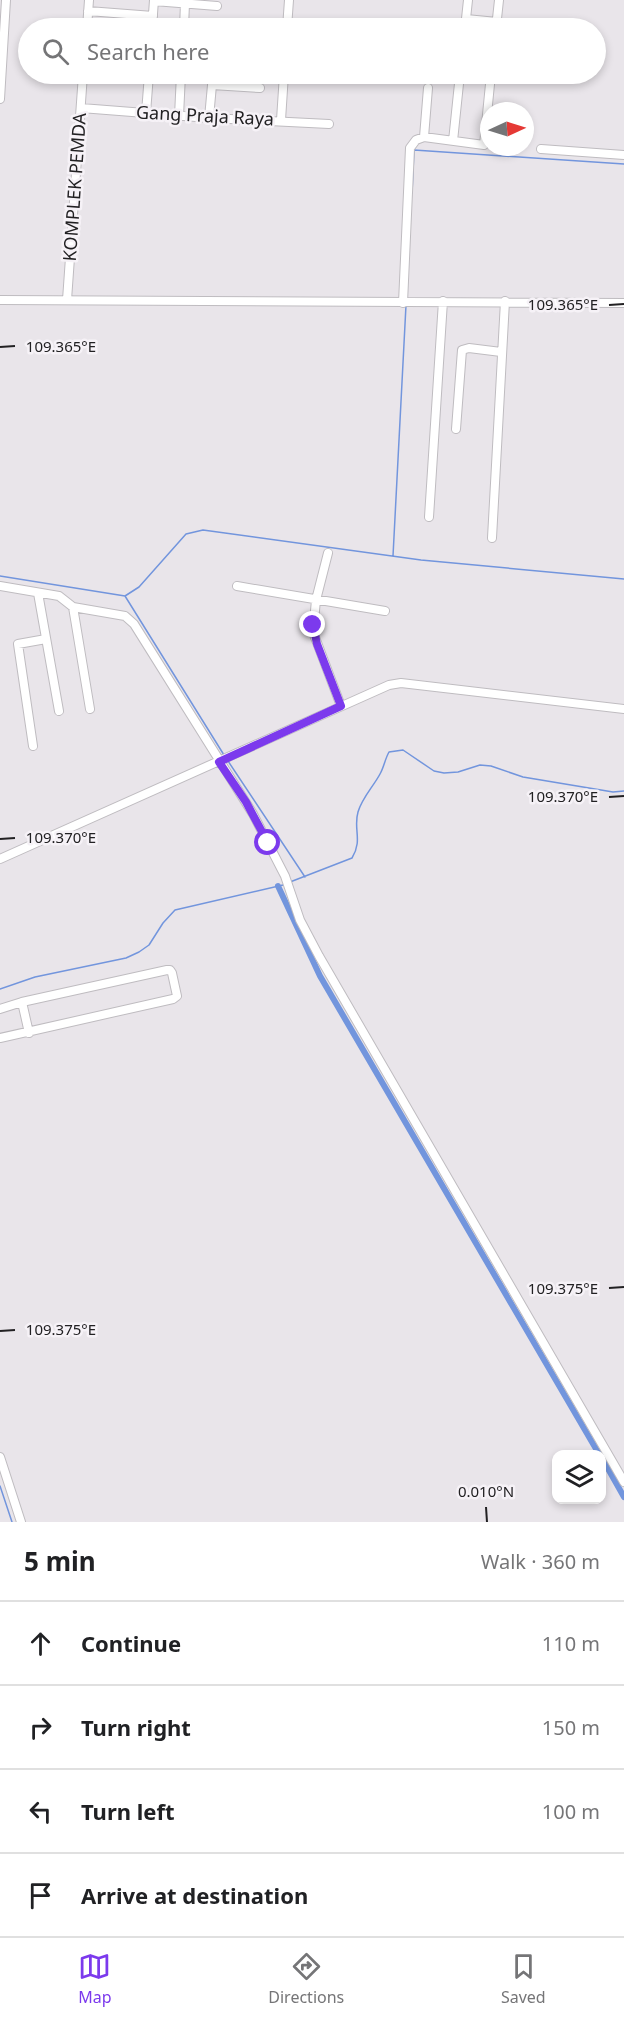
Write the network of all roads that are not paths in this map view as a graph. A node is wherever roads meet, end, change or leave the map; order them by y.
1 (6, 0) edge
2 (89, 0) edge
3 (154, 0) edge
4 (289, 0) edge
5 (468, 0) edge
6 (499, 0) edge
7 (185, 3) junction
8 (218, 3) edge
9 (88, 11) junction
10 (153, 16) joint
11 (88, 18) edge
12 (184, 18) edge
13 (217, 18) edge
14 (288, 18) edge
15 (466, 18) edge
16 (497, 18) edge
17 (2, 34) edge
18 (82, 84) edge
19 (148, 84) edge
20 (181, 84) edge
21 (283, 84) edge
22 (459, 84) edge
23 (490, 84) edge
24 (212, 85) joint
25 (260, 88) dead end
26 (428, 88) dead end
27 (0, 99) edge
28 (81, 108) junction
29 (146, 113) junction
30 (179, 116) junction
31 (209, 118) junction
32 (280, 120) junction
33 (329, 124) dead end
34 (423, 137) junction
35 (453, 141) junction
36 (541, 149) dead end
37 (624, 155) edge
38 (0, 300) edge
39 (67, 300) junction
40 (442, 301) junction
41 (506, 301) junction
42 (405, 303) junction
43 (624, 303) edge
44 (501, 352) junction
45 (456, 429) dead end
46 (429, 517) dead end
47 (492, 538) dead end
48 (328, 553) dead end
49 (0, 586) edge
50 (237, 586) dead end
51 (38, 593) junction
52 (316, 600) junction
53 (73, 607) junction
54 (384, 612) dead end
55 (46, 639) junction
56 (341, 706) junction
57 (90, 709) dead end
58 (624, 709) edge
59 (59, 711) dead end
60 (33, 746) dead end
61 (224, 759) junction
62 (0, 859) edge
63 (22, 1002) junction
64 (0, 1008) edge
65 (29, 1033) junction
66 (0, 1038) edge
67 (0, 1457) edge
68 (624, 1482) edge
69 (21, 1522) edge

1 - 17 street
2 - 9 street
3 - 7 street
3 - 10 street
4 - 14 street
5 - 15 street
6 - 16 street
7 - 8 street
7 - 12 street
8 - 13 street
9 - 10 street
9 - 11 street
17 - 27 street
18 - 28 street, KOMPLEK PEMDA
19 - 29 street
20 - 30 street
21 - 32 street
22 - 35 street
23 - 35 street
24 - 25 street
24 - 31 street
26 - 34 street
28 - 29 street, Gang Praja Raya
28 - 39 street, KOMPLEK PEMDA
29 - 30 street, Gang Praja Raya
30 - 31 street, Gang Praja Raya
31 - 32 street, Gang Praja Raya
32 - 33 street, Gang Praja Raya
34 - 35 street
34 - 42 street
36 - 37 street
38 - 39 street
39 - 42 street
40 - 41 street
40 - 42 street
40 - 46 street
41 - 43 street
41 - 44 street
44 - 45 street
44 - 47 street
48 - 52 street
49 - 51 street
50 - 52 street
51 - 53 street
51 - 55 street
52 - 54 street
52 - 56 street
53 - 57 street
53 - 61 street
55 - 59 street
55 - 60 street
56 - 58 street
56 - 61 street
61 - 62 street
61 - 68 street
63 - 64 street
63 - 65 street
63 - 65 street
65 - 66 street
67 - 69 street

